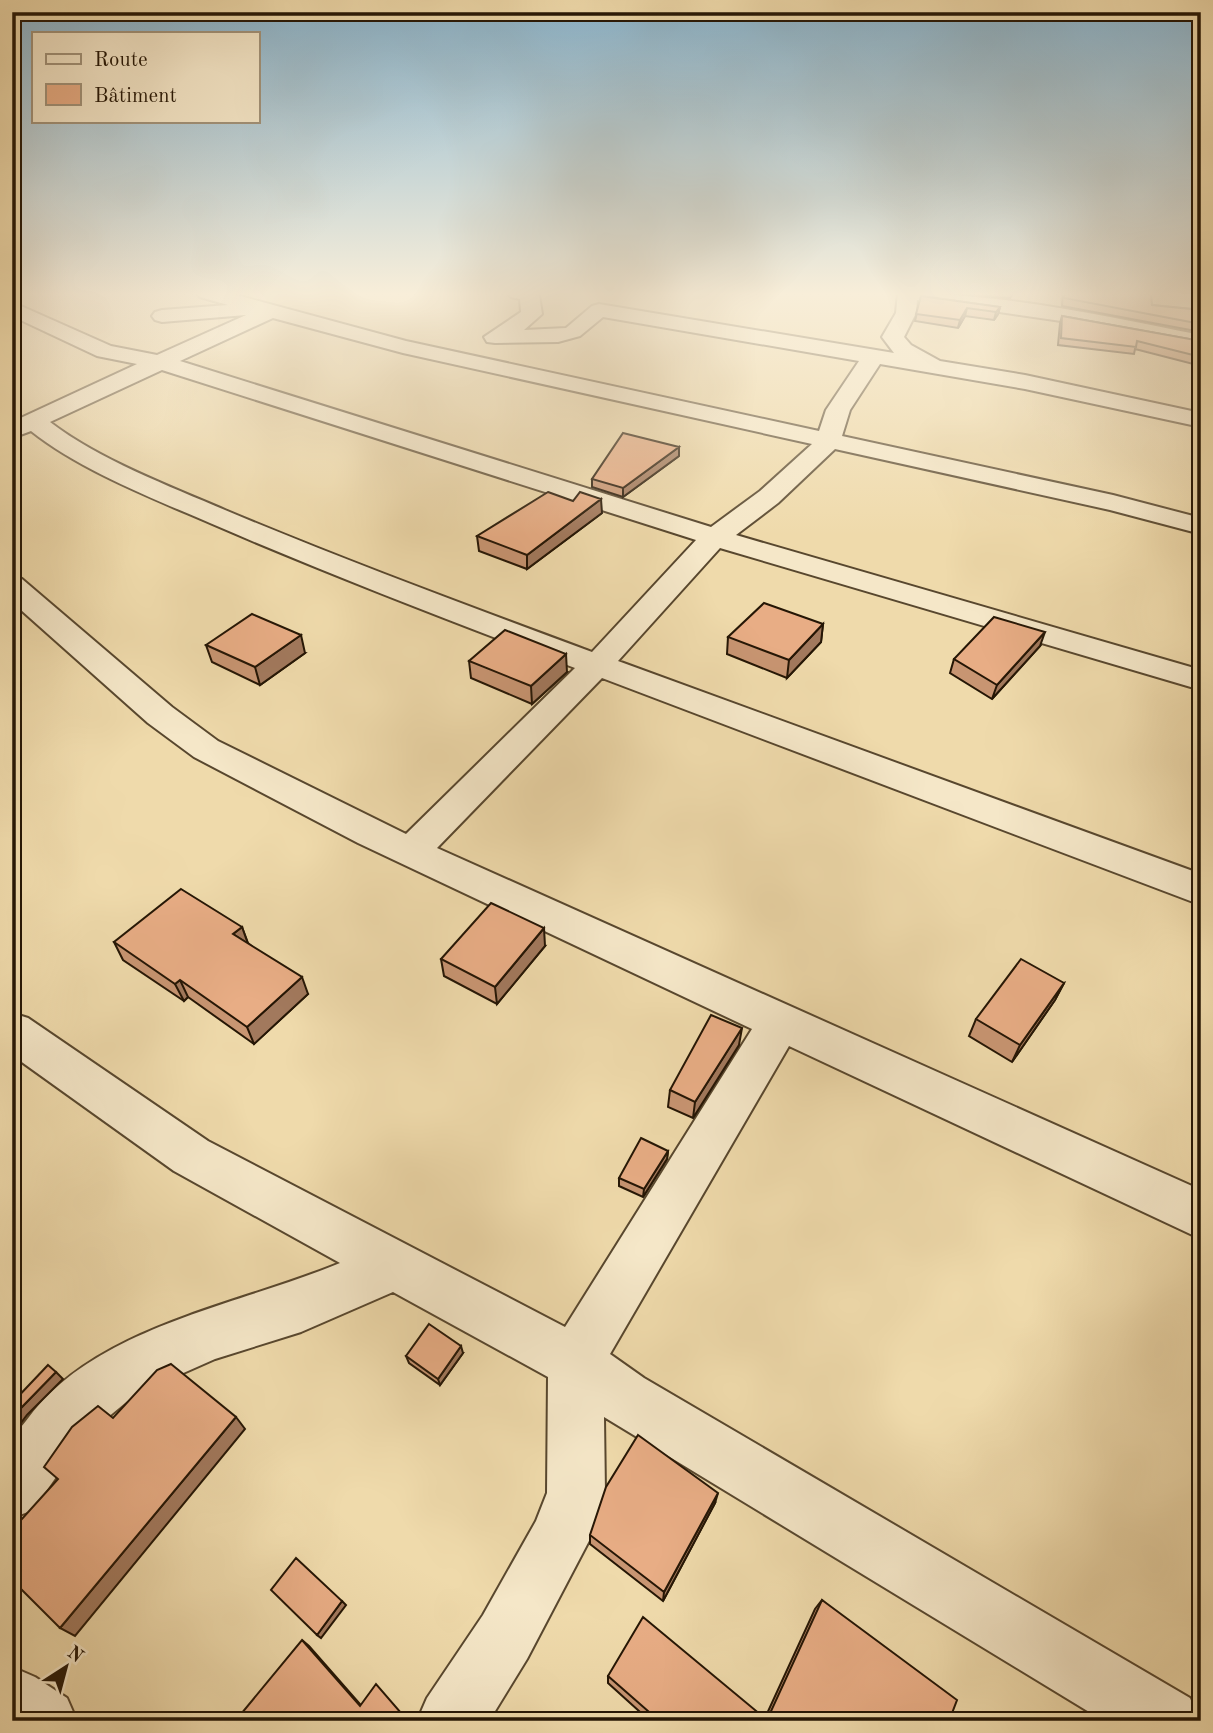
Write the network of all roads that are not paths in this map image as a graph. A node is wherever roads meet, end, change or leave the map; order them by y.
1 (138, 374) edge
2 (197, 374) edge
3 (523, 374) edge
4 (860, 374) edge
5 (976, 374) edge
6 (1201, 420) edge
7 (23, 426) edge
8 (828, 443) junction
9 (1201, 526) edge
10 (715, 537) junction
11 (12, 585) edge
12 (596, 666) junction
13 (1201, 680) edge
14 (411, 852) junction
15 (1201, 890) edge
16 (779, 1024) junction
17 (12, 1031) edge
18 (1201, 1215) edge
19 (395, 1265) junction
20 (575, 1362) junction
21 (12, 1489) edge
22 (12, 1700) edge
23 (44, 1721) edge
24 (450, 1721) edge
25 (1167, 1721) edge

1 - 7 street
2 - 10 street
3 - 8 street
4 - 8 street
5 - 6 street
7 - 12 street
8 - 9 street
8 - 10 street
10 - 12 street
10 - 13 street
11 - 14 street
12 - 14 street
12 - 15 street
14 - 16 street
16 - 18 street
16 - 20 street
17 - 19 street
19 - 20 street
19 - 21 street
20 - 24 street
20 - 25 street
22 - 23 street

